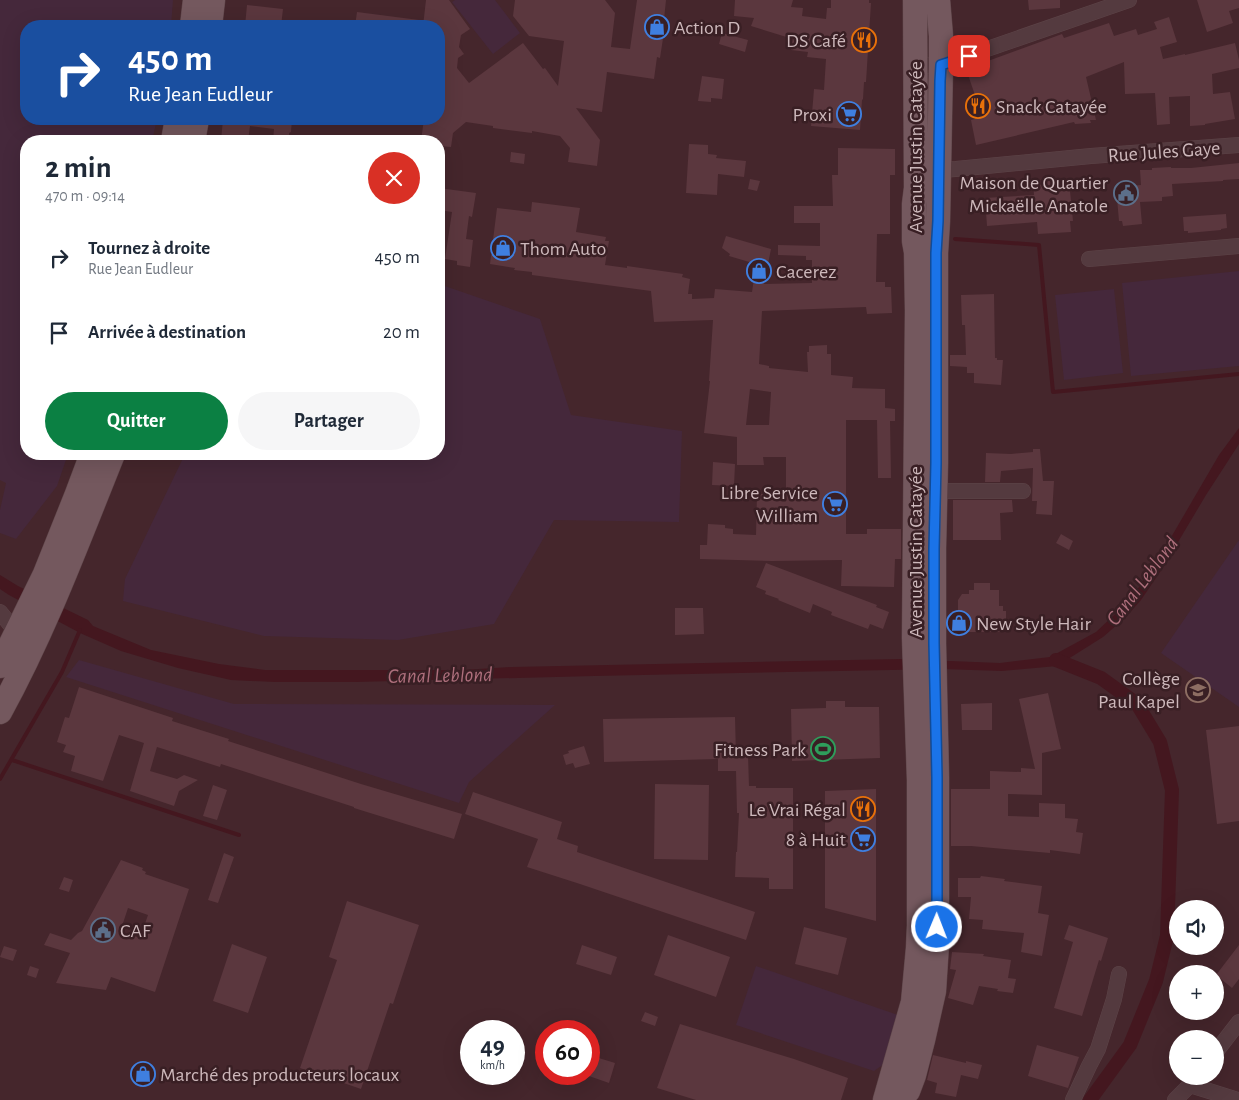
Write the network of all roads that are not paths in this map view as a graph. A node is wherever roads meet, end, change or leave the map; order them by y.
1 (195, 0) edge
2 (214, 0) edge
3 (915, 0) edge
4 (938, 0) edge
5 (1129, 0) edge
6 (193, 20) edge
7 (211, 20) edge
8 (941, 65) junction
9 (916, 66) junction
10 (1239, 145) edge
11 (939, 170) junction
12 (1239, 246) edge
13 (1089, 259) dead end
14 (90, 460) edge
15 (110, 460) edge
16 (935, 491) junction
17 (1023, 491) dead end
18 (53, 579) junction
19 (0, 612) edge
20 (36, 615) junction
21 (17, 633) junction
22 (924, 643) junction
23 (0, 666) edge
24 (924, 681) junction
25 (0, 712) edge
26 (1118, 974) dead end
27 (1239, 1022) edge
28 (1224, 1041) edge
29 (1190, 1085) edge
30 (1203, 1085) edge
31 (885, 1100) edge
32 (898, 1100) edge
33 (1073, 1100) edge
34 (1175, 1100) edge
35 (1238, 1100) edge

1 - 6 main road
2 - 7 main road
3 - 9 main road, Avenue Justin Catayée
4 - 8 main road, Avenue Justin Catayée
5 - 8 street
8 - 9 street
8 - 11 main road, Avenue Justin Catayée
9 - 22 main road, Avenue Justin Catayée
10 - 11 street, Rue Jules Gaye
11 - 16 main road, Avenue Justin Catayée
12 - 13 street
14 - 18 main road
15 - 18 main road
16 - 17 street
16 - 22 main road, Avenue Justin Catayée
18 - 20 main road
19 - 21 street
20 - 21 main road
20 - 25 main road
21 - 23 main road
22 - 24 main road, Avenue Justin Catayée
24 - 31 main road, Avenue Justin Catayée
24 - 32 main road, Avenue Justin Catayée
26 - 33 street
27 - 28 street
29 - 34 street
30 - 35 street

